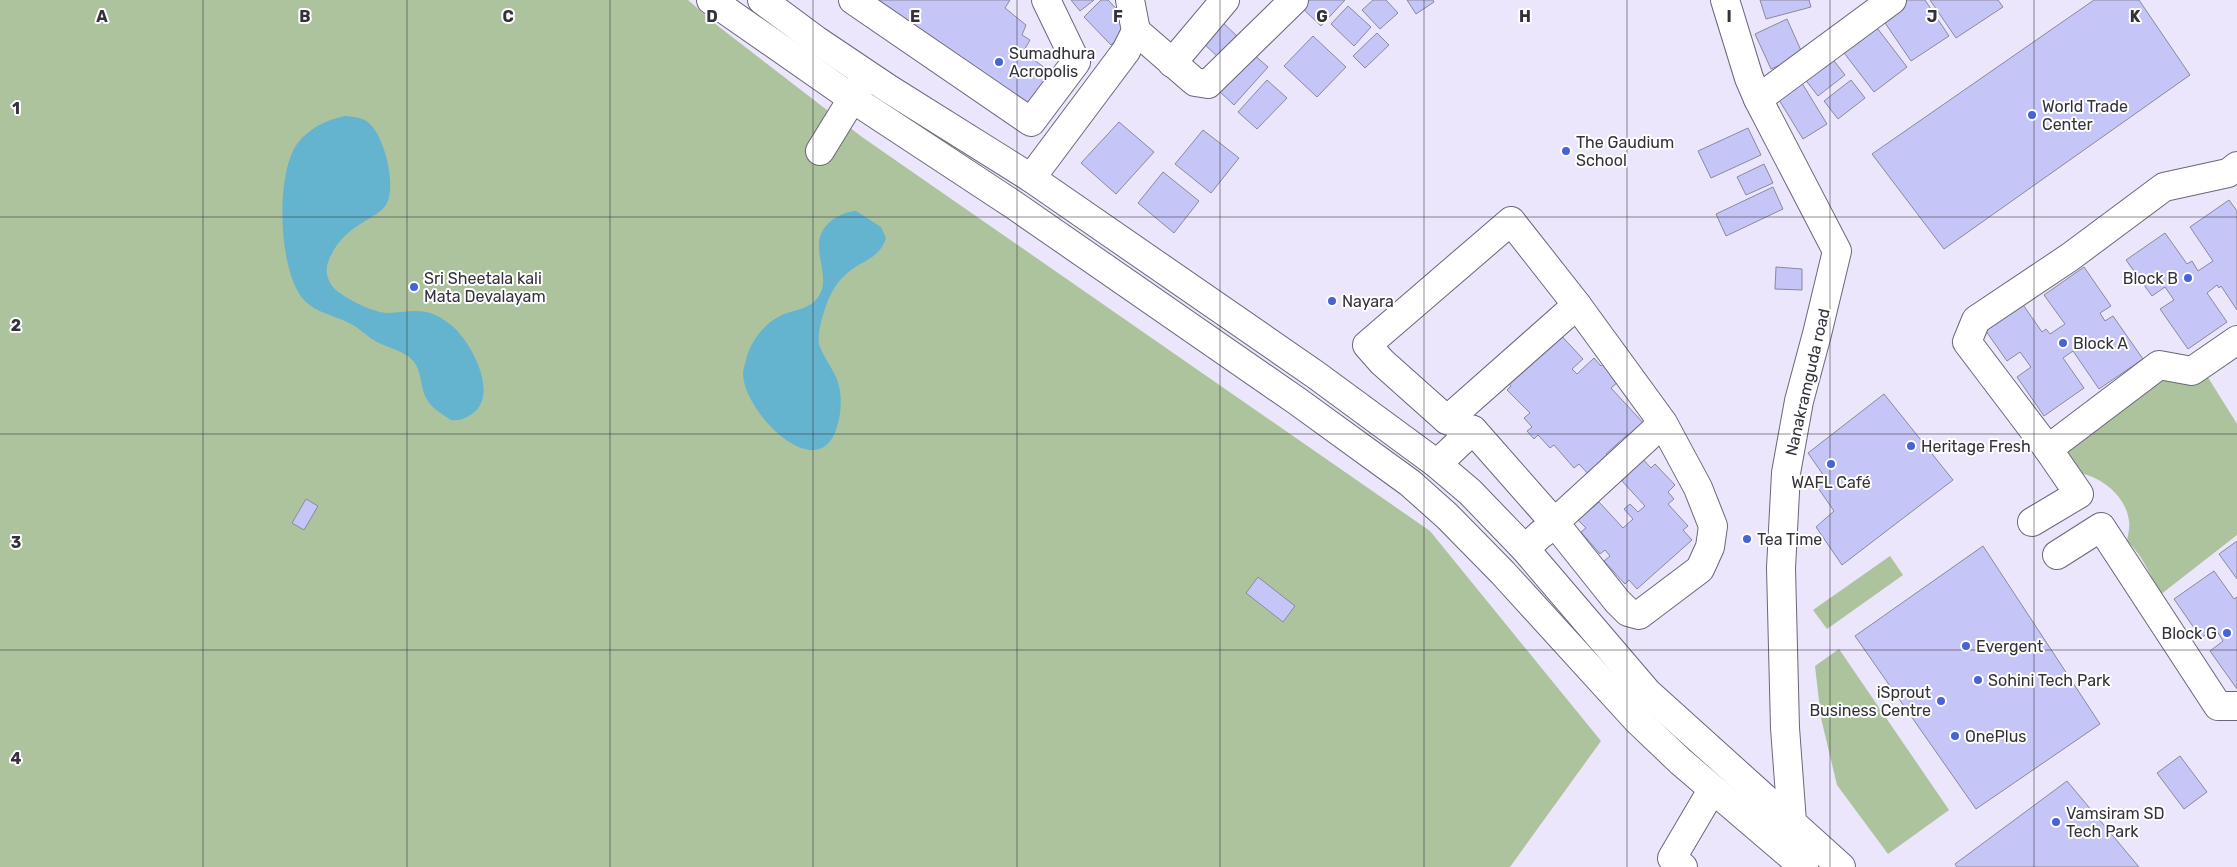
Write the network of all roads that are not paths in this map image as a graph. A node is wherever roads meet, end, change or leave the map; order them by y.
1 (711, 0) edge
2 (762, 0) edge
3 (853, 0) edge
4 (1046, 0) edge
5 (1130, 0) edge
6 (1224, 0) edge
7 (1294, 0) edge
8 (1725, 0) edge
9 (1892, 0) edge
10 (1136, 31) junction
11 (1172, 63) junction
12 (867, 74) junction
13 (853, 99) junction
14 (1758, 99) junction
15 (820, 151) dead end
16 (2237, 166) edge
17 (1031, 178) junction
18 (1577, 305) junction
19 (2237, 340) edge
20 (1447, 420) junction
21 (1663, 424) junction
22 (1473, 430) junction
23 (2048, 449) junction
24 (1437, 464) junction
25 (2079, 494) junction
26 (1554, 522) junction
27 (2032, 522) dead end
28 (2101, 527) junction
29 (1525, 549) junction
30 (2057, 555) dead end
31 (2237, 706) edge
32 (1712, 790) junction
33 (1792, 822) junction
34 (1774, 843) junction
35 (1683, 867) edge
36 (1804, 867) edge
37 (1841, 867) edge

1 - 13 street
2 - 12 street
3 - 4 street
5 - 10 street
6 - 11 street
7 - 11 street
8 - 14 street, Nanakramguda road
9 - 14 street
10 - 11 street
10 - 17 street
12 - 13 street
12 - 17 street
13 - 15 street
13 - 32 street
14 - 33 street, Nanakramguda road
16 - 23 street
17 - 24 street
18 - 20 street
18 - 20 street
18 - 21 street
19 - 23 street
20 - 22 street
21 - 26 street
21 - 26 street
22 - 24 street
22 - 26 street
23 - 25 street
24 - 29 street
25 - 27 street
25 - 28 street
26 - 29 street
28 - 30 street
28 - 31 street
29 - 33 street
32 - 34 street
32 - 35 street
33 - 34 street
33 - 37 street
34 - 36 street

